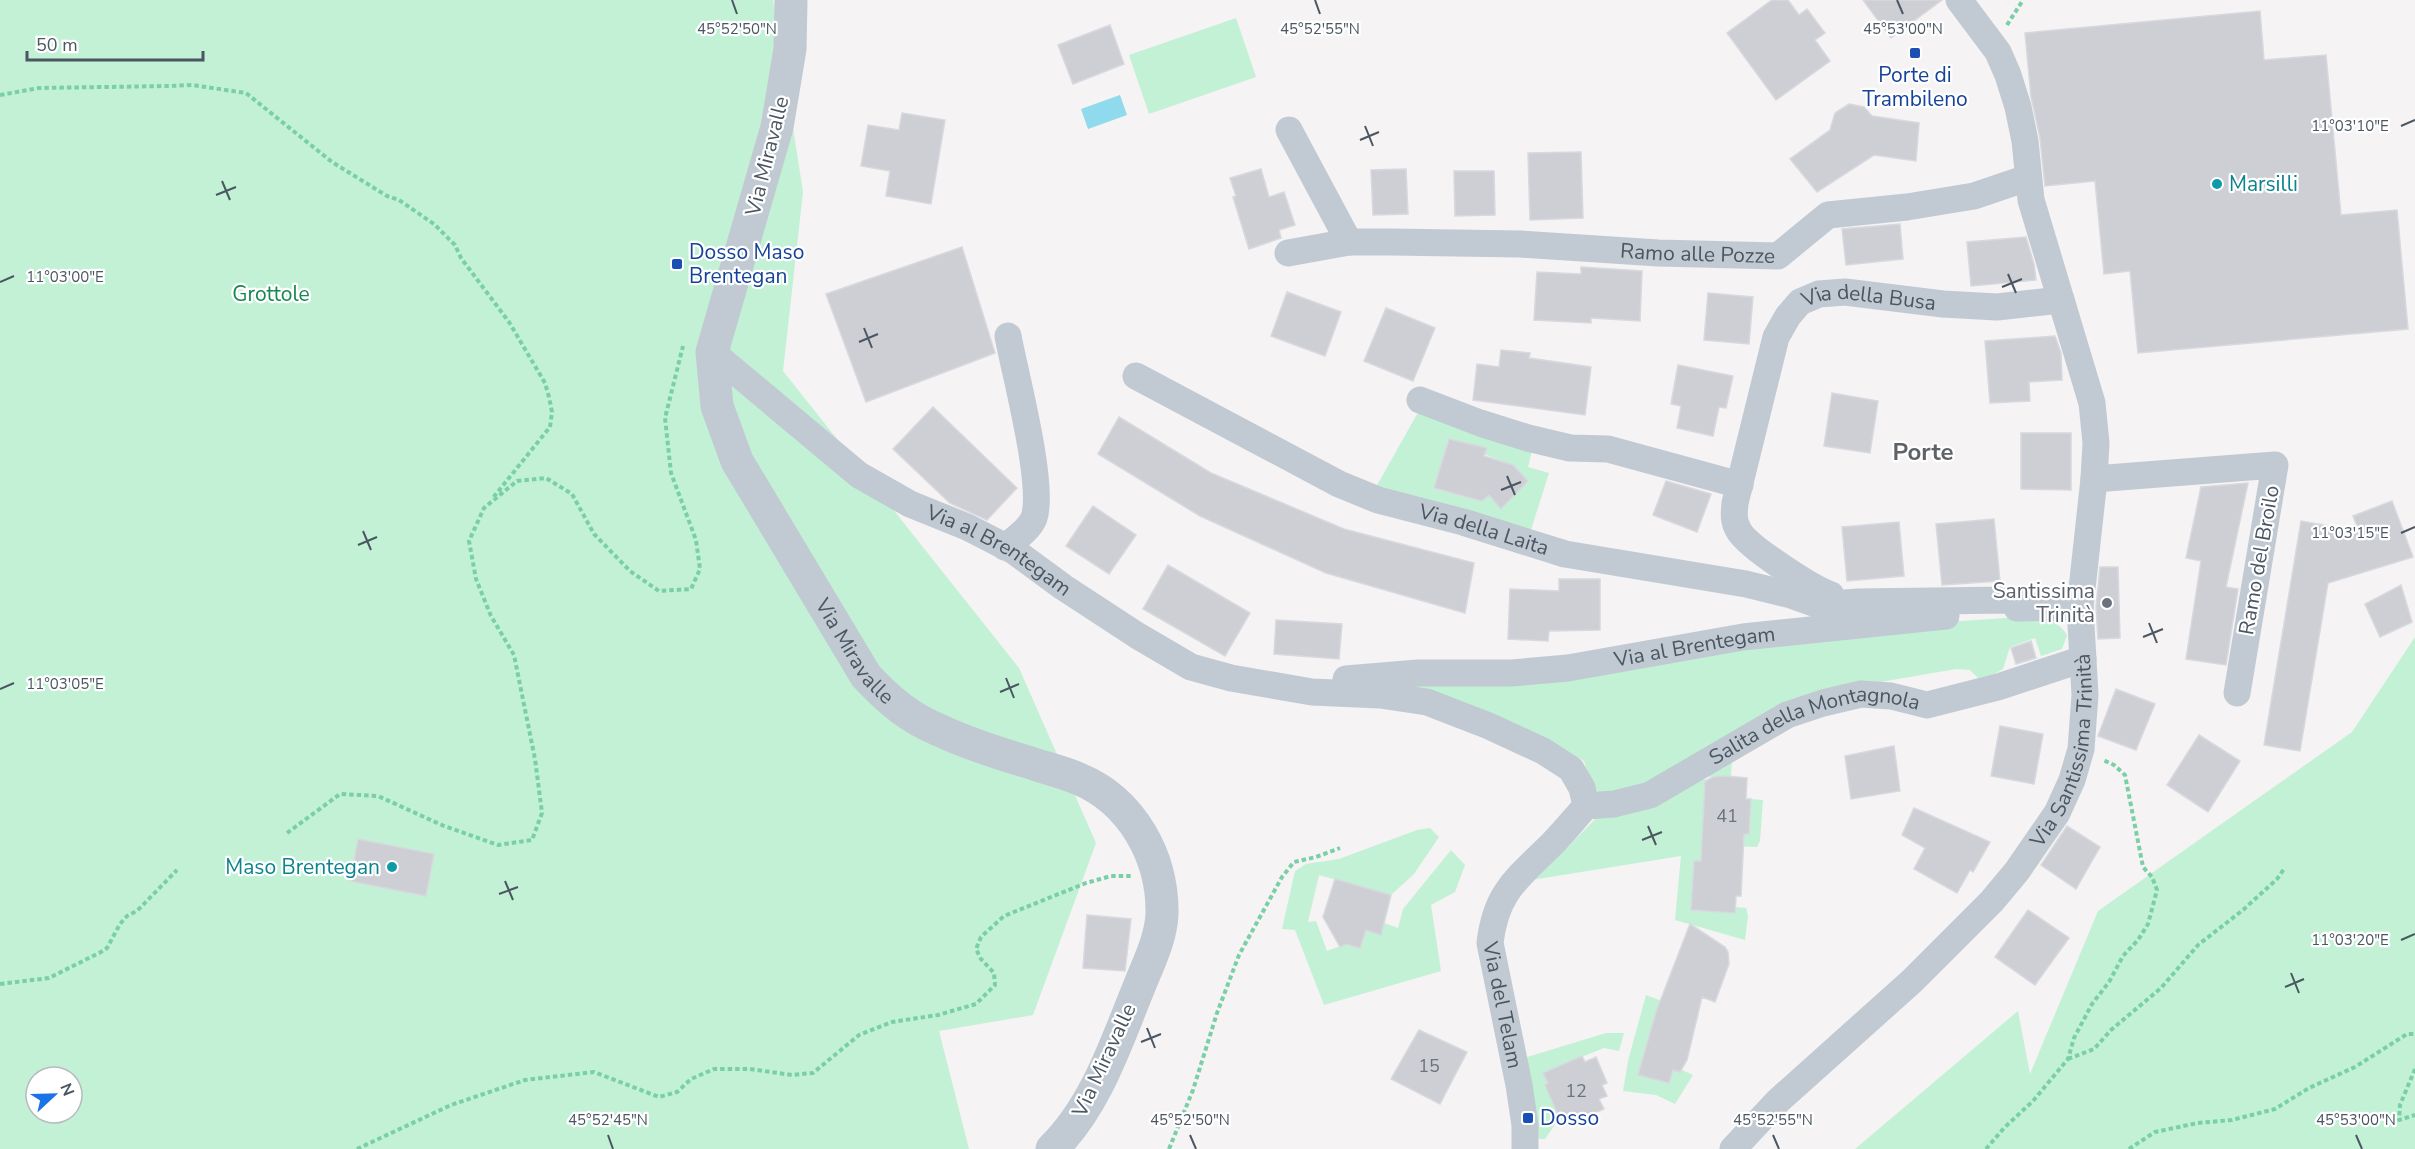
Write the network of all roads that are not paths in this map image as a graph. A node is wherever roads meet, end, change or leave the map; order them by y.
1 (791, 0) edge
2 (1959, 0) edge
3 (1289, 130) dead end
4 (2027, 178) junction
5 (1350, 242) junction
6 (1288, 253) dead end
7 (2061, 300) junction
8 (1008, 336) dead end
9 (698, 346) junction
10 (1136, 376) dead end
11 (1420, 400) dead end
12 (2094, 479) junction
13 (1740, 485) junction
14 (1005, 547) junction
15 (1858, 602) junction
16 (2033, 606) junction
17 (2080, 607) junction
18 (2083, 659) junction
19 (1312, 692) junction
20 (2237, 693) dead end
21 (1586, 806) junction
22 (1052, 1149) edge
23 (1525, 1149) edge
24 (1732, 1149) edge

1 - 9 street, Via Miravalle
2 - 4 street, Via Santissima Trinità
3 - 5 street
4 - 5 street, Ramo alle Pozze
4 - 7 street, Via Santissima Trinità
5 - 6 street, Ramo alle Pozze
7 - 12 street, Via Santissima Trinità
7 - 13 street, Via della Busa
8 - 14 street
9 - 14 street, Via al Brentegam
9 - 22 street, Via Miravalle
10 - 15 street, Via della Laita
11 - 13 street
12 - 17 street, Via Santissima Trinità
12 - 20 street, Ramo del Broilo
13 - 15 street, Via della Busa
14 - 19 street, Via al Brentegam
15 - 16 street
16 - 17 street, Via al Brentegam
16 - 19 street, Via al Brentegam
17 - 18 street, Via Santissima Trinità
18 - 21 street, Salita della Montagnola
18 - 24 street, Via Santissima Trinità
19 - 21 street, Via al Brentegam
21 - 23 street, Via del Telam

